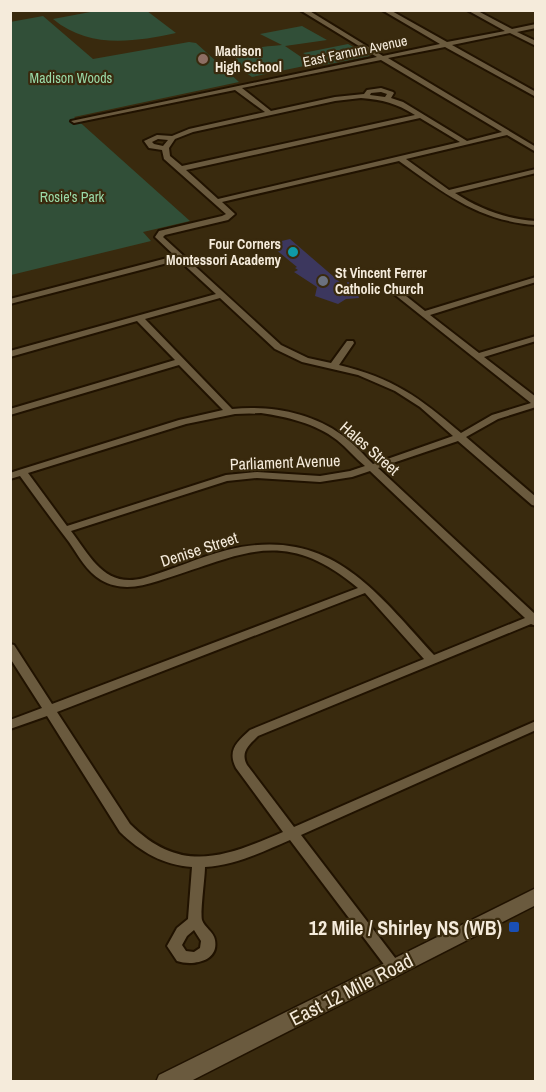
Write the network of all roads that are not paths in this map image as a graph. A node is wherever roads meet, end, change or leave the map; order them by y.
1 (303, 10) edge
2 (385, 10) edge
3 (470, 10) edge
4 (536, 26) edge
5 (510, 31) junction
6 (445, 44) junction
7 (536, 45) edge
8 (381, 58) junction
9 (237, 88) junction
10 (536, 95) edge
11 (270, 113) junction
12 (422, 115) junction
13 (74, 121) dead end
14 (508, 133) junction
15 (173, 138) junction
16 (466, 143) junction
17 (534, 147) edge
18 (165, 148) junction
19 (400, 158) junction
20 (180, 169) junction
21 (536, 171) edge
22 (449, 192) junction
23 (218, 201) junction
24 (536, 223) edge
25 (180, 257) junction
26 (536, 279) edge
27 (398, 294) dead end
28 (221, 295) junction
29 (10, 302) edge
30 (424, 314) junction
31 (139, 318) junction
32 (536, 338) edge
33 (350, 343) dead end
34 (10, 354) edge
35 (478, 356) junction
36 (182, 361) junction
37 (334, 366) junction
38 (536, 403) edge
39 (229, 411) junction
40 (10, 412) edge
41 (460, 437) junction
42 (373, 468) junction
43 (16, 474) edge
44 (536, 503) edge
45 (65, 530) junction
46 (366, 589) junction
47 (534, 620) edge
48 (10, 648) edge
49 (432, 660) junction
50 (50, 710) junction
51 (10, 725) edge
52 (536, 725) edge
53 (294, 834) junction
54 (199, 863) junction
55 (536, 896) edge
56 (195, 921) dead end
57 (394, 967) junction
58 (167, 1082) edge

1 - 8 street
2 - 6 street
3 - 5 street
4 - 5 street, East Farnum Avenue
5 - 6 street, East Farnum Avenue
5 - 7 street
6 - 8 street, East Farnum Avenue
6 - 10 street
8 - 9 street, East Farnum Avenue
8 - 14 street
9 - 11 street
9 - 13 street, East Farnum Avenue
11 - 12 street
11 - 15 street
12 - 16 street
12 - 20 street
14 - 16 street
14 - 17 street
15 - 18 street
15 - 18 street
16 - 19 street
18 - 20 street
19 - 22 street
19 - 23 street
20 - 23 street
21 - 22 street
22 - 24 street
23 - 25 street
25 - 28 street
25 - 29 street
26 - 30 street
27 - 30 street
28 - 31 street
28 - 37 street
30 - 35 street
31 - 34 street
31 - 36 street
32 - 35 street
33 - 37 street
35 - 38 street
36 - 39 street
36 - 40 street
37 - 41 street
38 - 41 street, Parliament Avenue
39 - 42 street, Hales Street
39 - 43 street, Hales Street
41 - 42 street, Parliament Avenue
41 - 44 street
42 - 45 street, Parliament Avenue
42 - 47 street, Hales Street
43 - 45 street, Denise Street
45 - 46 street, Denise Street
46 - 49 street, Denise Street
46 - 50 street
47 - 49 street
48 - 50 street
49 - 53 street
50 - 51 street
50 - 54 street
52 - 53 street
53 - 54 street
53 - 57 street
54 - 56 street
55 - 57 main road, East 12 Mile Road
57 - 58 main road, East 12 Mile Road

